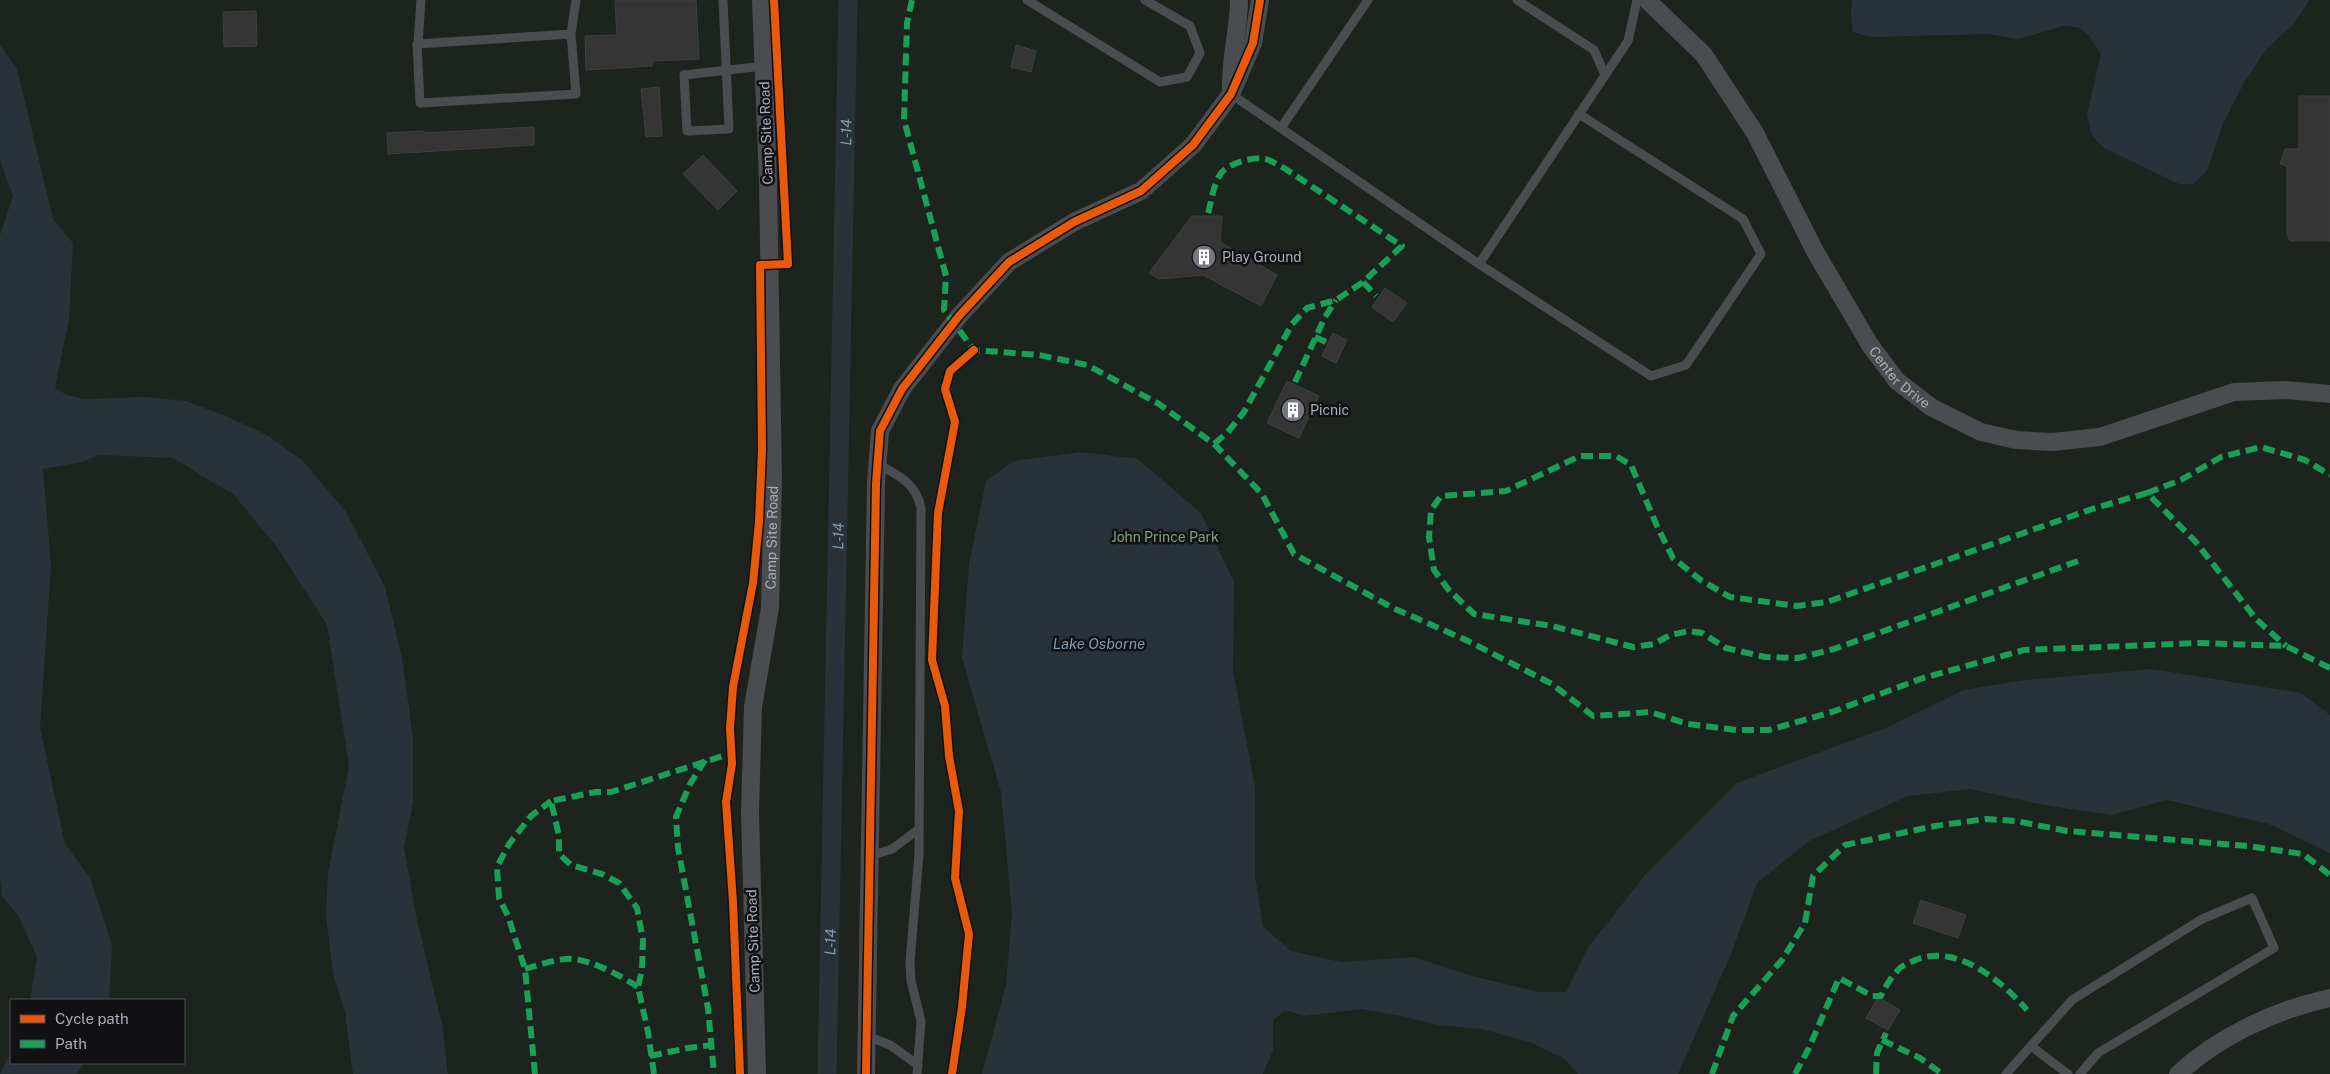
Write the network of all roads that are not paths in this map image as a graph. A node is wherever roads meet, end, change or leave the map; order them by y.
1 (421, 0) edge
2 (576, 0) edge
3 (723, 0) edge
4 (761, 0) edge
5 (1027, 0) edge
6 (1145, 0) edge
7 (1239, 0) edge
8 (1260, 0) edge
9 (1368, 0) edge
10 (1518, 0) edge
11 (1637, 0) edge
12 (1647, 0) edge
13 (571, 34) junction
14 (418, 44) junction
15 (764, 66) junction
16 (726, 70) junction
17 (1605, 75) junction
18 (1231, 94) junction
19 (1579, 114) junction
20 (1281, 128) junction
21 (1479, 264) junction
22 (2330, 394) edge
23 (877, 464) junction
24 (919, 829) junction
25 (870, 856) junction
26 (2330, 998) edge
27 (867, 1036) junction
28 (2031, 1046) junction
29 (917, 1069) edge
30 (757, 1074) edge
31 (866, 1074) edge
32 (2006, 1074) edge
33 (2068, 1074) edge
34 (2080, 1074) edge
35 (2178, 1074) edge

1 - 14 lane
2 - 13 lane
3 - 16 lane
4 - 15 street, Camp Site Road
5 - 6 lane
7 - 18 street
8 - 18 street
9 - 20 lane
10 - 17 lane
11 - 17 lane
12 - 22 street, Center Drive
13 - 14 lane
13 - 14 lane
15 - 16 lane
15 - 30 street, Camp Site Road
16 - 16 lane
17 - 19 lane
18 - 20 lane
18 - 23 street
19 - 21 lane
19 - 21 lane
20 - 21 lane
23 - 24 lane
23 - 25 street
24 - 25 lane
24 - 29 lane
25 - 27 street
26 - 35 street
27 - 29 lane
27 - 31 street
28 - 32 lane
28 - 33 lane
28 - 34 lane

